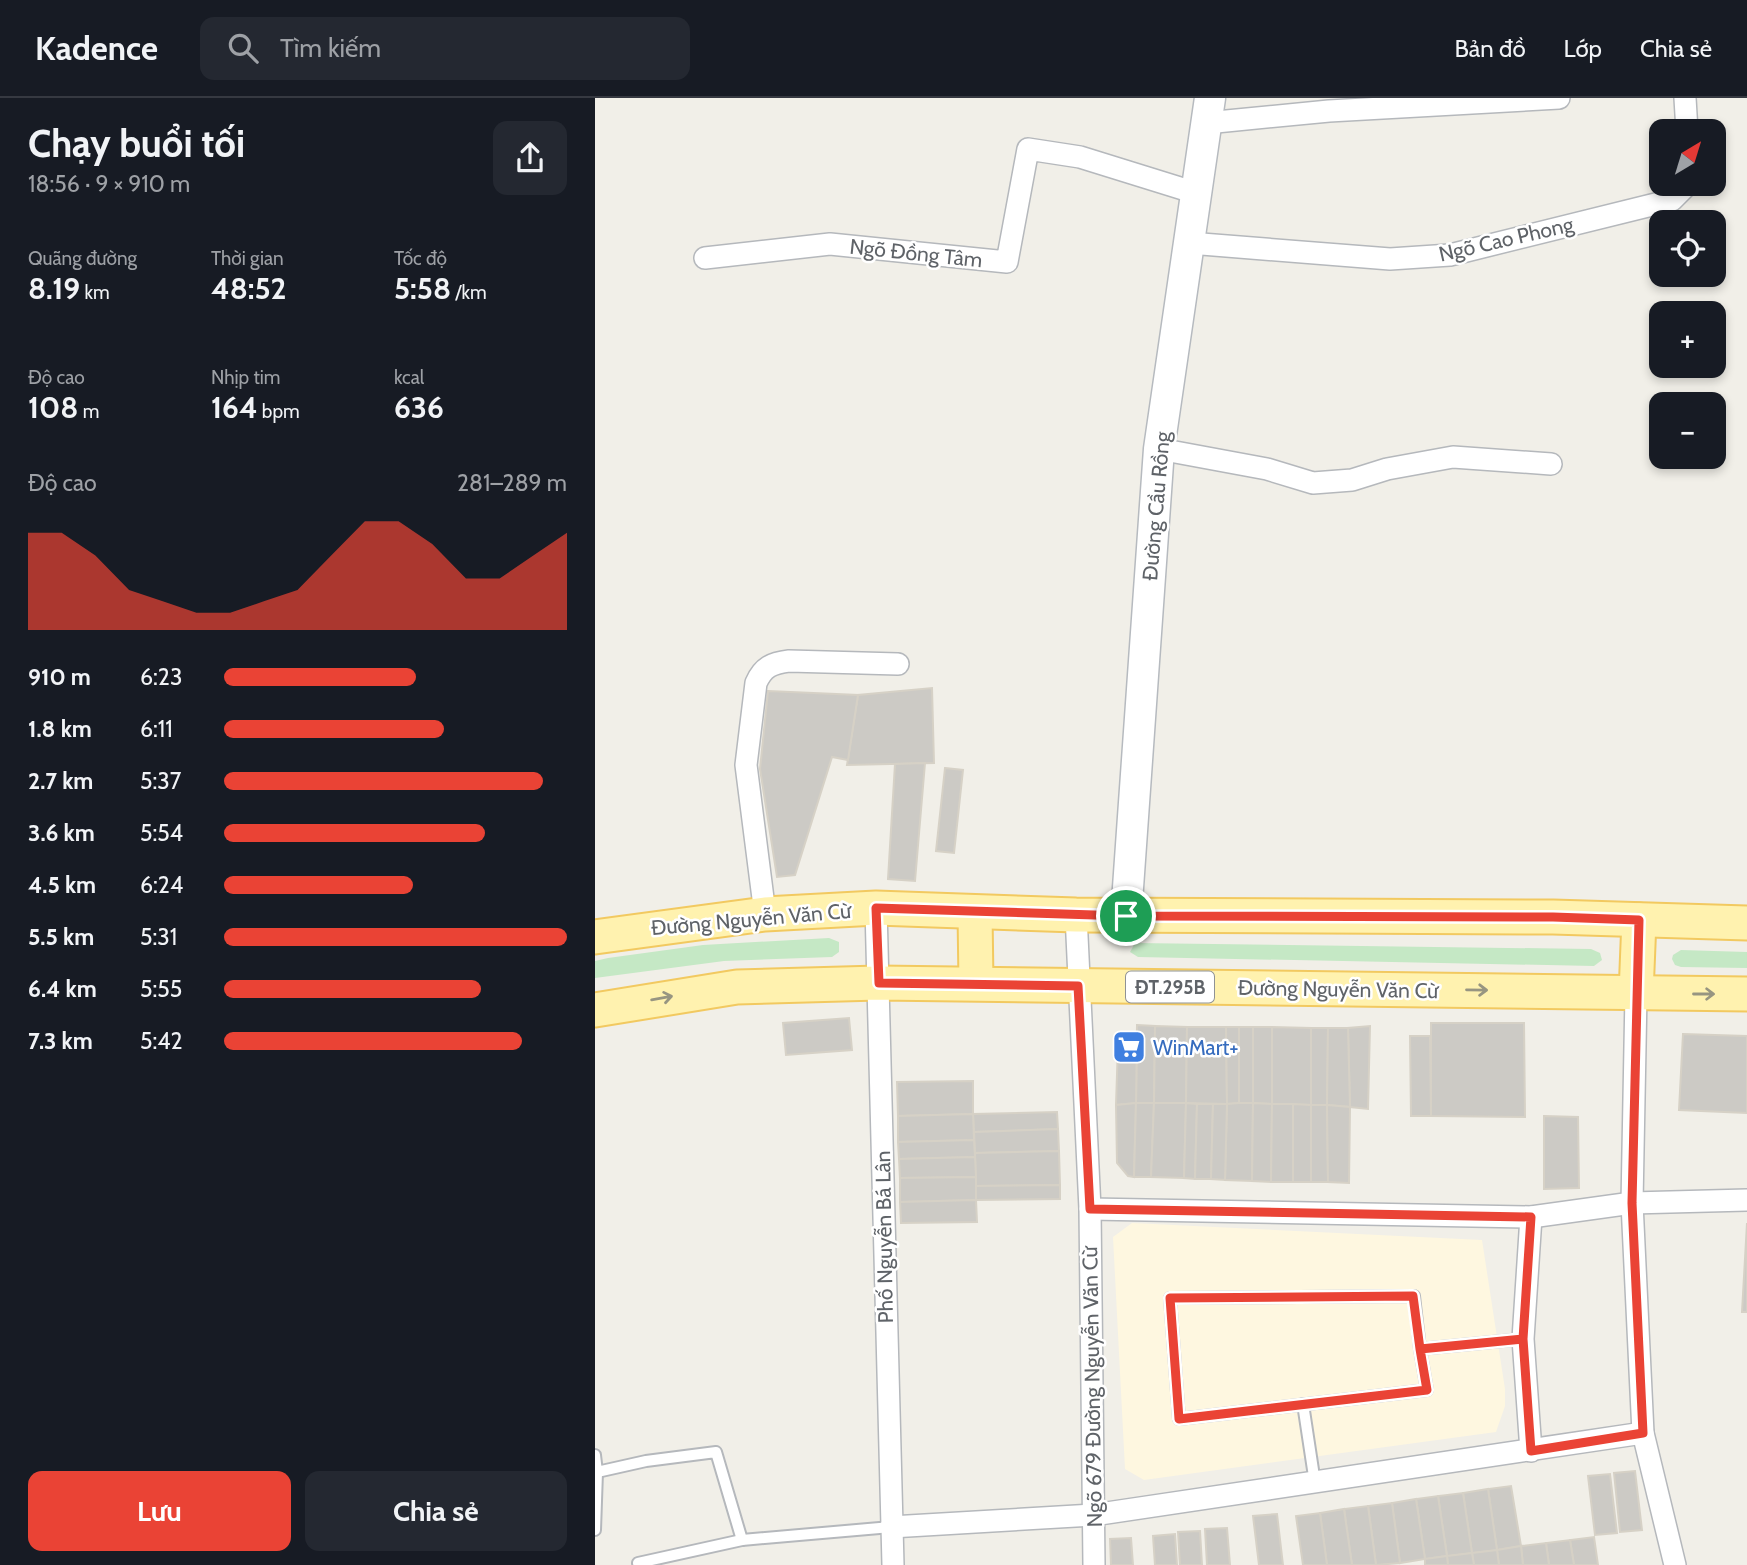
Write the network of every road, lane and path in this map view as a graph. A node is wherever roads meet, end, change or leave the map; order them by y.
1 (1559, 98) edge
2 (1685, 98) edge
3 (1208, 110) edge
4 (1686, 119) edge
5 (1196, 193) junction
6 (1676, 196) edge
7 (1189, 243) junction
8 (705, 258) dead end
9 (1159, 449) junction
10 (1551, 464) dead end
11 (898, 664) dead end
12 (876, 908) junction
13 (975, 913) junction
14 (765, 914) junction
15 (1076, 915) junction
16 (1126, 916) junction
17 (1639, 920) junction
18 (1747, 923) edge
19 (595, 936) edge
20 (879, 983) junction
21 (976, 983) junction
22 (1078, 986) junction
23 (1636, 994) junction
24 (1747, 994) edge
25 (595, 1010) edge
26 (1747, 1200) edge
27 (1632, 1203) junction
28 (1090, 1209) junction
29 (1531, 1217) junction
30 (1523, 1339) junction
31 (1420, 1349) junction
32 (1303, 1404) junction
33 (1643, 1433) junction
34 (1531, 1451) junction
35 (595, 1455) edge
36 (597, 1472) edge
37 (1315, 1483) junction
38 (1093, 1515) junction
39 (891, 1527) junction
40 (595, 1530) edge
41 (742, 1541) junction
42 (638, 1563) dead end
43 (893, 1565) edge
44 (1094, 1565) edge
45 (1675, 1565) edge

1 - 3 street
2 - 4 street
3 - 5 street, Đường Cầu Rồng
5 - 7 street, Đường Cầu Rồng
5 - 8 street, Ngõ Đồng Tâm
6 - 7 street, Ngõ Cao Phong
7 - 9 street, Đường Cầu Rồng
9 - 10 street
9 - 16 street, Đường Cầu Rồng
11 - 14 street
12 - 13 main road, Đường Nguyễn Văn Cừ
12 - 14 main road, Đường Nguyễn Văn Cừ
12 - 20 street, Phố Nguyễn Bá Lân
13 - 15 main road, Đường Nguyễn Văn Cừ
13 - 21 main road
14 - 19 main road, Đường Nguyễn Văn Cừ
15 - 16 main road, Đường Nguyễn Văn Cừ
15 - 22 street, Ngõ 679 Đường Nguyễn Văn Cừ
16 - 17 main road, Đường Nguyễn Văn Cừ
17 - 18 main road, Đường Nguyễn Văn Cừ
17 - 23 main road
20 - 21 main road, Đường Nguyễn Văn Cừ / ĐT.295B
25 -> 20 main road, Đường Nguyễn Văn Cừ / ĐT.295B
20 - 39 street, Phố Nguyễn Bá Lân
21 - 22 main road, Đường Nguyễn Văn Cừ / ĐT.295B
22 -> 23 main road, Đường Nguyễn Văn Cừ / ĐT.295B
22 - 28 street, Ngõ 679 Đường Nguyễn Văn Cừ
23 -> 24 main road, Đường Nguyễn Văn Cừ / ĐT.295B
23 - 27 street
26 - 27 street
27 - 29 street
27 - 33 street
28 - 29 street
28 - 38 street, Ngõ 679 Đường Nguyễn Văn Cừ
29 - 30 street
30 - 31 lane
30 - 34 street
31 - 32 lane
31 - 32 lane
32 - 37 lane
33 - 34 street
33 - 45 street
34 - 37 street
35 - 36 lane
36 - 40 lane
36 - 41 lane
37 - 38 street
38 - 39 street
38 - 44 street, Ngõ 679 Đường Nguyễn Văn Cừ
39 - 41 lane
39 - 43 street, Phố Nguyễn Bá Lân
41 - 42 lane

